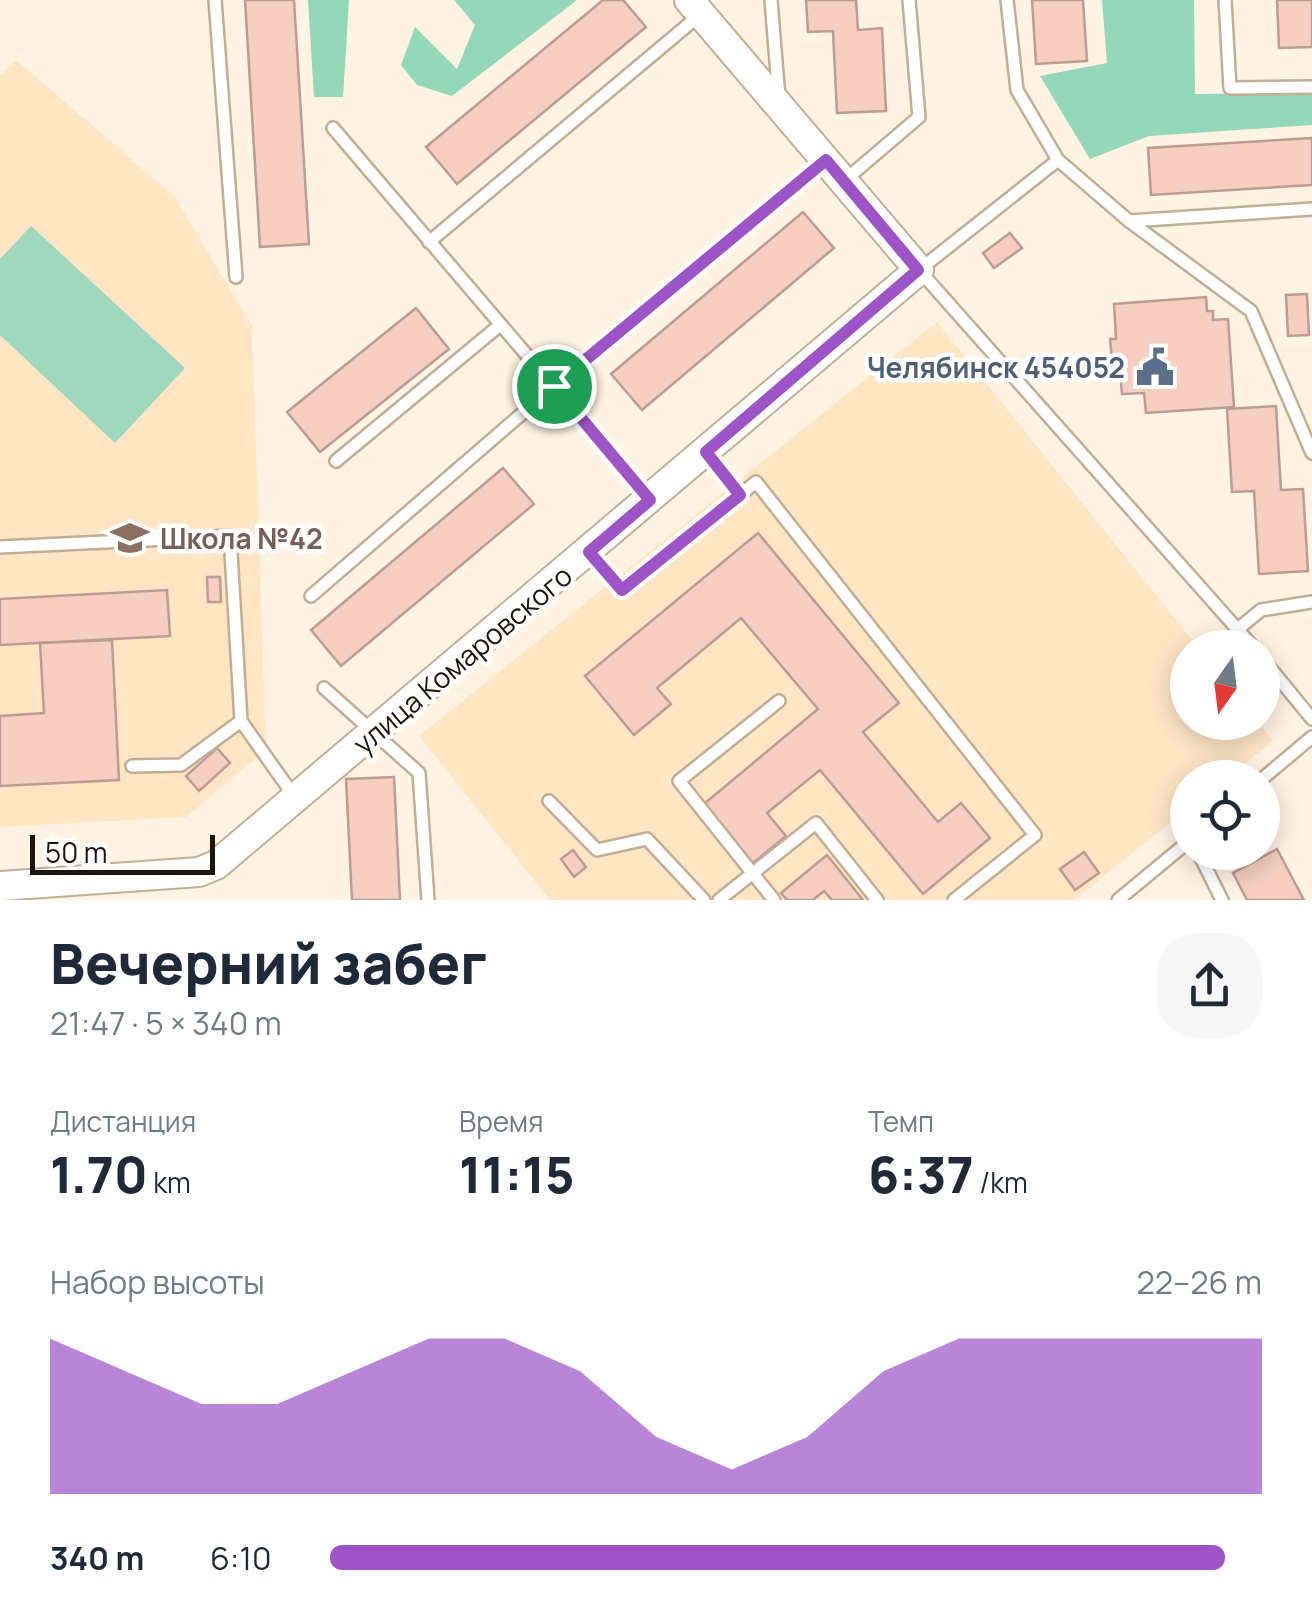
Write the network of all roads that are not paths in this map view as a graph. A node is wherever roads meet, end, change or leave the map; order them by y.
1 (215, 0) edge
2 (771, 0) edge
3 (908, 0) edge
4 (1007, 0) edge
5 (1225, 0) edge
6 (695, 7) edge
7 (1312, 87) edge
8 (780, 107) junction
9 (332, 128) dead end
10 (1058, 160) junction
11 (835, 171) junction
12 (1312, 209) edge
13 (1130, 221) junction
14 (428, 242) junction
15 (918, 270) junction
16 (236, 276) dead end
17 (500, 325) junction
18 (554, 386) junction
19 (706, 452) junction
20 (1312, 452) edge
21 (336, 461) dead end
22 (740, 495) junction
23 (650, 500) junction
24 (0, 546) edge
25 (589, 552) junction
26 (311, 596) dead end
27 (1312, 602) edge
28 (1238, 629) joint
29 (1280, 680) edge
30 (324, 688) dead end
31 (779, 702) dead end
32 (1312, 719) edge
33 (240, 721) junction
34 (374, 734) junction
35 (1312, 737) edge
36 (1280, 764) edge
37 (132, 766) dead end
38 (296, 799) junction
39 (549, 802) dead end
40 (1170, 858) edge
41 (1207, 870) edge
42 (754, 872) junction
43 (0, 886) edge
44 (1124, 898) edge
45 (428, 900) edge
46 (704, 900) edge
47 (719, 900) edge
48 (774, 900) edge
49 (877, 900) edge
50 (954, 900) edge
51 (1222, 900) edge

1 - 16 lane
2 - 8 lane
3 - 11 lane
4 - 10 lane
5 - 7 lane
6 - 8 street
6 - 14 lane
8 - 11 street
9 - 14 lane
10 - 13 lane
10 - 15 lane
11 - 15 street
11 - 18 lane
12 - 13 lane
13 - 20 lane
14 - 17 lane
15 - 19 street, улица Комаровского
15 - 28 lane
17 - 18 lane
17 - 21 lane
18 - 23 lane
18 - 26 lane
19 - 22 lane
19 - 23 street, улица Комаровского
22 - 25 lane
22 - 50 lane
23 - 25 street, улица Комаровского
24 - 33 lane
25 - 34 street, улица Комаровского
27 - 28 lane
29 - 32 lane
30 - 34 lane
31 - 42 lane
33 - 37 lane
33 - 38 lane
34 - 38 street, улица Комаровского
34 - 45 lane
35 - 36 lane
38 - 43 street, улица Комаровского
39 - 46 lane
40 - 44 lane
41 - 51 lane
42 - 47 lane
42 - 48 lane
42 - 49 lane

